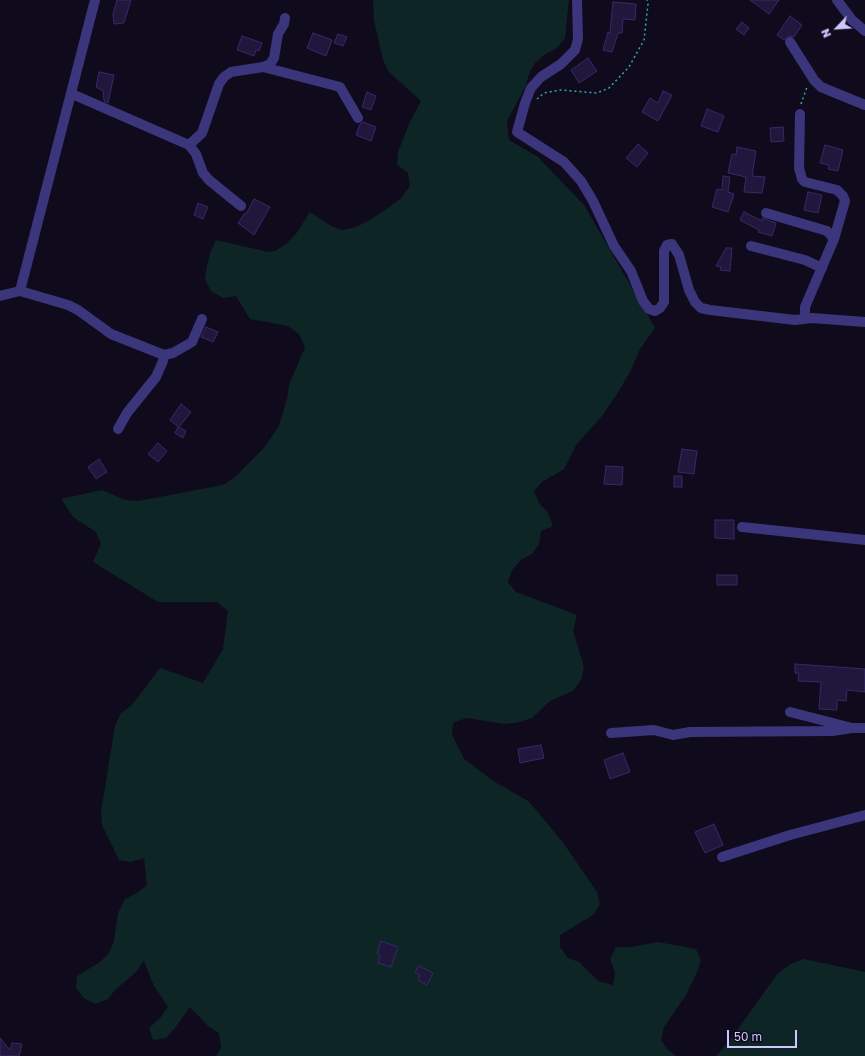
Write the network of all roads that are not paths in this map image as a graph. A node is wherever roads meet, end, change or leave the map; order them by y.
1 (95, 0) edge
2 (577, 0) edge
3 (837, 0) edge
4 (285, 18) dead end
5 (865, 32) edge
6 (790, 42) dead end
7 (263, 67) junction
8 (72, 94) junction
9 (865, 105) edge
10 (800, 114) road end
11 (358, 118) dead end
12 (189, 145) junction
13 (241, 206) dead end
14 (766, 213) dead end
15 (834, 239) junction
16 (751, 246) dead end
17 (822, 268) junction
18 (20, 291) junction
19 (0, 296) edge
20 (202, 319) dead end
21 (805, 319) junction
22 (865, 322) edge
23 (164, 355) junction
24 (118, 429) dead end
25 (742, 528) dead end
26 (865, 540) edge
27 (790, 712) dead end
28 (852, 728) junction
29 (865, 728) edge
30 (611, 732) dead end
31 (865, 815) edge
32 (722, 857) dead end

1 - 8 street
2 - 21 street
3 - 5 street
4 - 7 street
6 - 9 street
7 - 11 street
7 - 12 street
8 - 12 street
8 - 18 street
10 - 15 street
12 - 13 street
14 - 15 street
15 - 17 street
16 - 17 street
17 - 21 street
18 - 19 street
18 - 23 street
20 - 23 street
21 - 22 street
23 - 24 street
25 - 26 street
27 - 28 street
28 - 29 street
28 - 30 street
31 - 32 street

